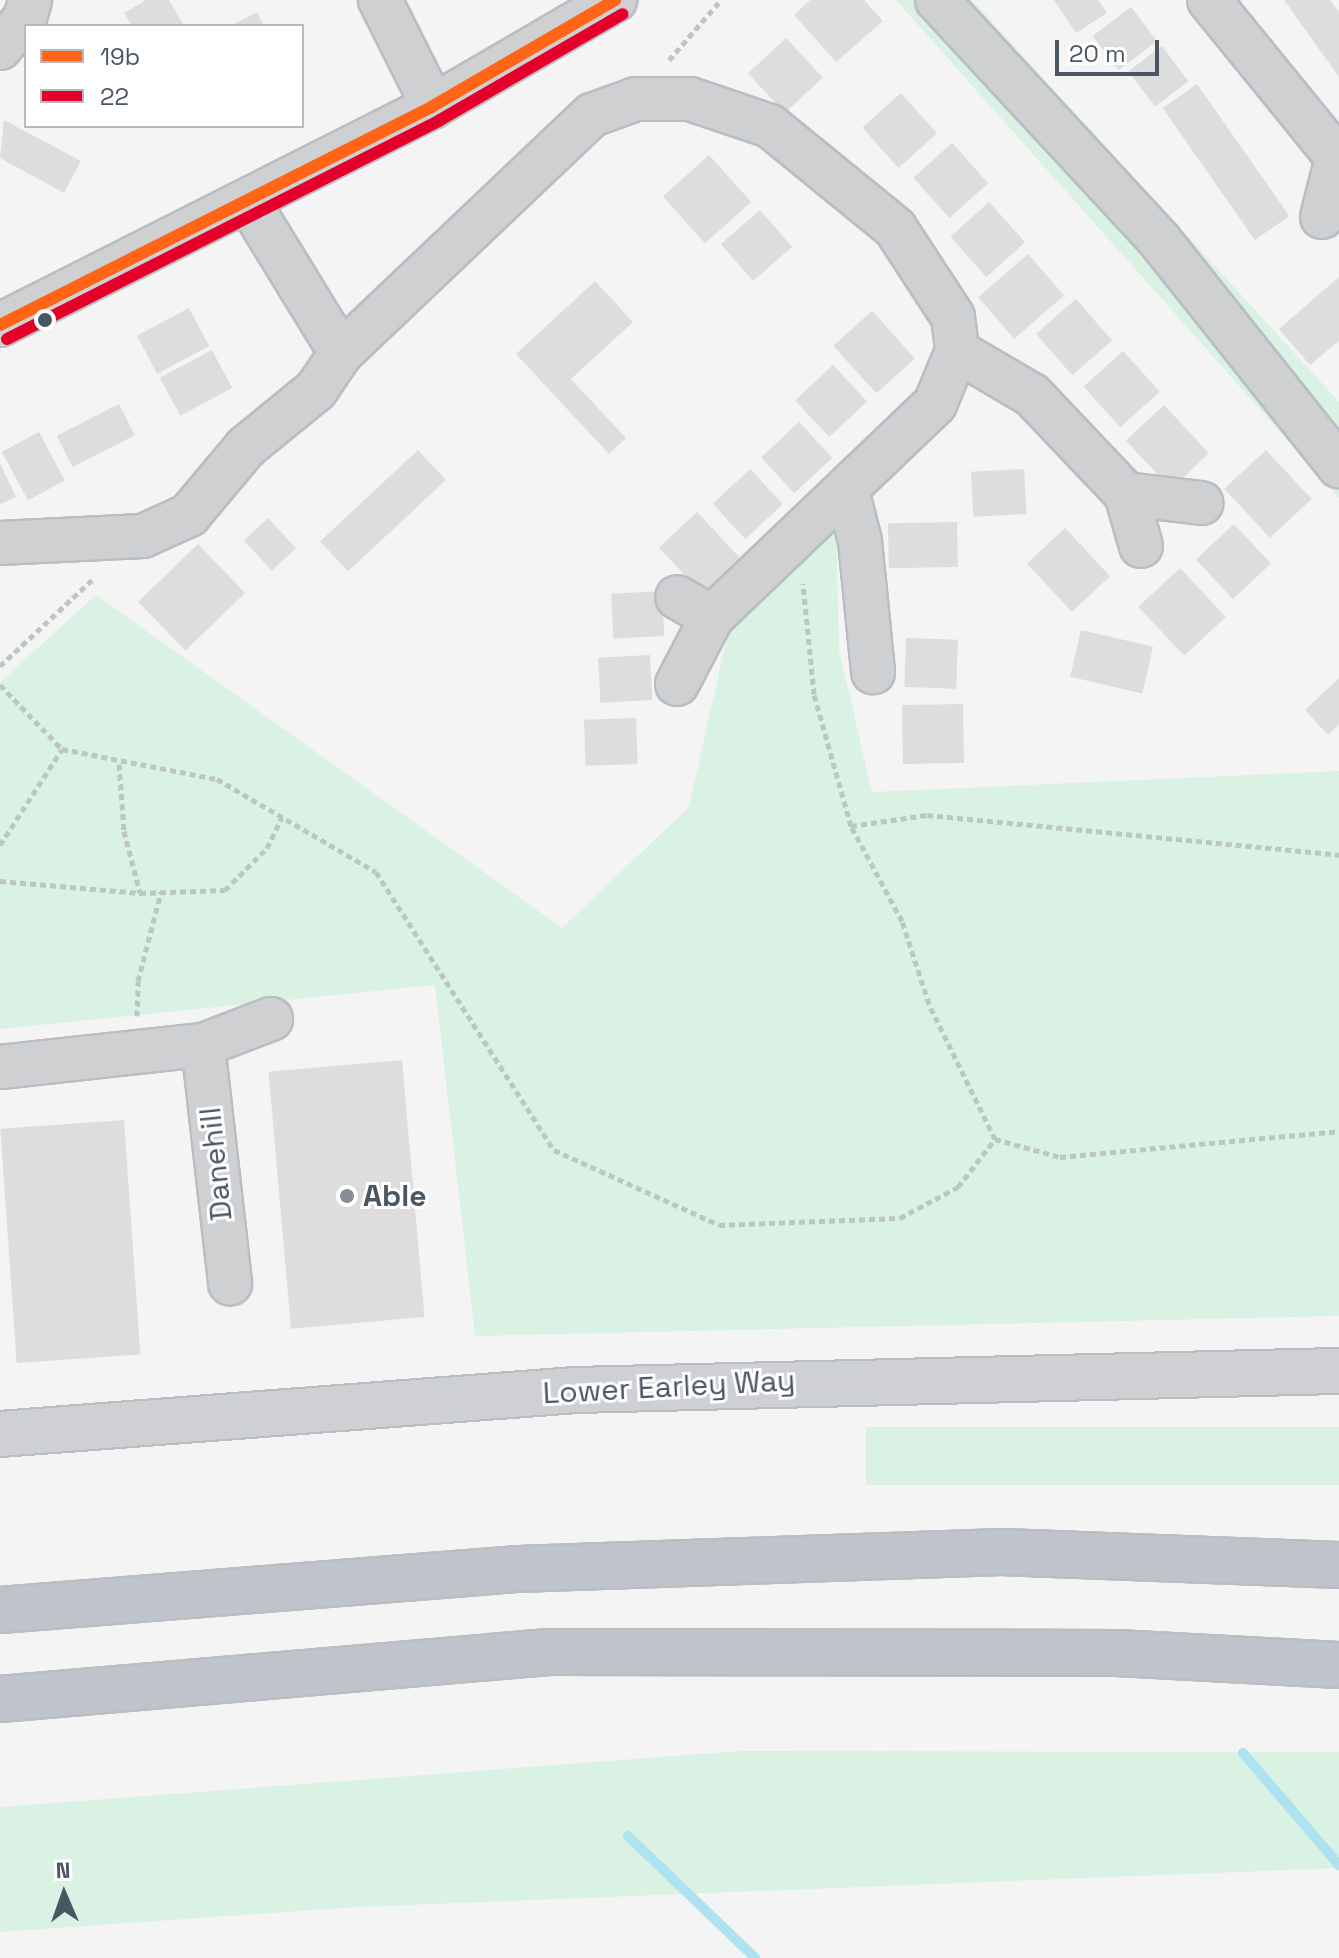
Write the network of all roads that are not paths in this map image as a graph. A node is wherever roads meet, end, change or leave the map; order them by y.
1 (30, 0) edge
2 (380, 0) edge
3 (615, 0) edge
4 (937, 0) edge
5 (1209, 0) edge
6 (0, 48) edge
7 (433, 106) junction
8 (1338, 161) edge
9 (249, 203) junction
10 (1322, 217) dead end
11 (0, 325) edge
12 (957, 351) junction
13 (341, 353) junction
14 (1339, 466) edge
15 (848, 494) junction
16 (1126, 494) junction
17 (1201, 503) dead end
18 (0, 543) edge
19 (1141, 546) dead end
20 (873, 672) dead end
21 (677, 684) dead end
22 (271, 1019) dead end
23 (203, 1045) junction
24 (0, 1067) edge
25 (230, 1283) dead end
26 (1339, 1371) edge
27 (0, 1434) edge
28 (1339, 1565) edge
29 (0, 1610) edge
30 (1339, 1665) edge
31 (0, 1699) edge

1 - 6 street
2 - 7 street
3 - 7 street
4 - 14 street
5 - 8 street
7 - 9 street
8 - 10 street
9 - 11 street
9 - 13 street
12 - 13 street
12 - 15 street
12 - 16 street
13 - 18 street
15 - 20 street
15 - 21 street
16 - 17 street
16 - 19 street
22 - 23 street
23 - 24 street
23 - 25 street, Danehill
26 - 27 main road, Lower Earley Way
28 - 29 highway
30 - 31 highway

